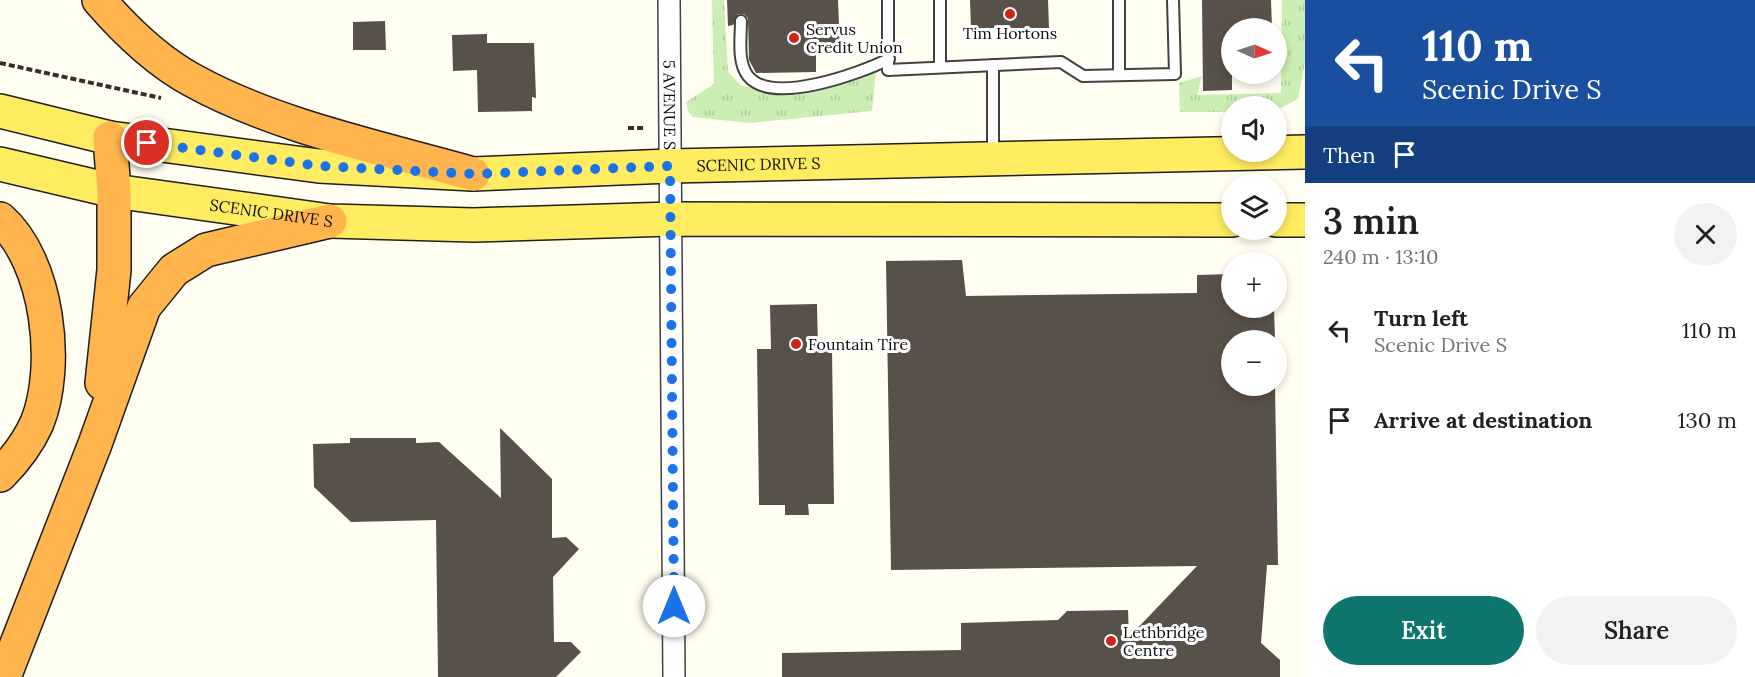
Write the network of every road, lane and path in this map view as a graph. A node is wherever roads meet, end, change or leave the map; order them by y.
1 (99, 0) edge
2 (669, 0) edge
3 (888, 0) edge
4 (940, 0) edge
5 (1119, 0) edge
6 (1173, 0) edge
7 (741, 21) dead end
8 (889, 59) junction
9 (0, 63) edge
10 (993, 65) junction
11 (940, 67) junction
12 (1119, 75) junction
13 (191, 80) junction
14 (0, 111) edge
15 (110, 138) junction
16 (1305, 152) edge
17 (993, 160) junction
18 (0, 164) edge
19 (670, 166) junction
20 (473, 174) junction
21 (114, 191) junction
22 (0, 219) edge
23 (671, 219) junction
24 (1221, 220) edge
25 (1287, 220) edge
26 (1305, 220) edge
27 (330, 221) junction
28 (95, 444) junction
29 (0, 475) edge
30 (4, 677) edge
31 (674, 677) edge

1 - 13 highway
2 - 19 street, 5 AVENUE S
3 - 8 lane
4 - 11 lane
5 - 12 lane
6 - 12 lane
7 - 8 lane
8 - 11 lane
9 - 13 path
10 - 11 lane
10 - 12 lane
10 - 17 lane
13 - 20 highway
14 - 15 main road, SCENIC DRIVE S
15 - 20 main road, SCENIC DRIVE S
15 - 21 highway
16 - 17 main road, SCENIC DRIVE S
17 - 19 main road, SCENIC DRIVE S
18 - 21 main road, SCENIC DRIVE S
19 - 20 main road, SCENIC DRIVE S
19 - 23 street, 5 AVENUE S
21 - 27 main road, SCENIC DRIVE S
21 - 28 highway
22 - 29 highway
23 - 24 main road, SCENIC DRIVE S
23 - 27 main road, SCENIC DRIVE S
23 - 31 street, 5 AVENUE S
25 - 26 main road
27 - 28 highway
28 - 30 highway

